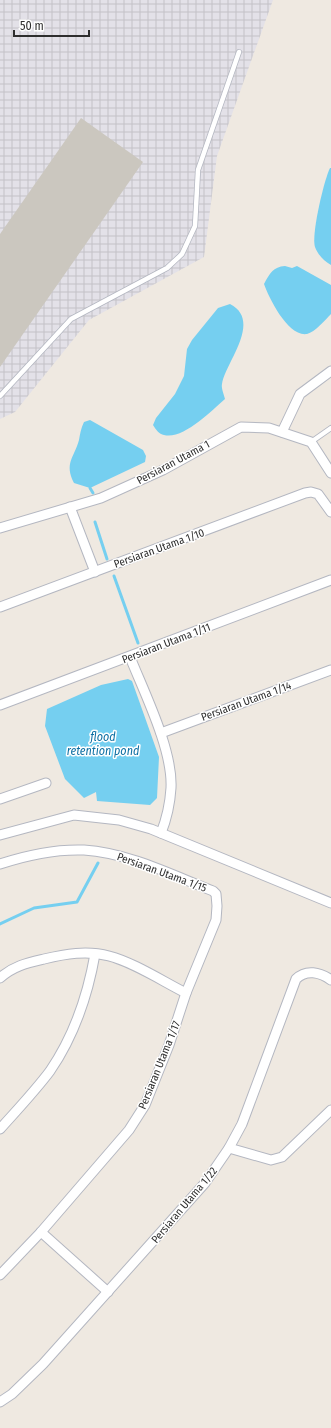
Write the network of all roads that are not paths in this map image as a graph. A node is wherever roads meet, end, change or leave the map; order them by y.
1 (239, 52) dead end
2 (331, 371) edge
3 (0, 396) edge
4 (331, 428) edge
5 (282, 432) junction
6 (311, 442) junction
7 (331, 473) edge
8 (70, 507) junction
9 (331, 512) edge
10 (0, 528) edge
11 (95, 572) junction
12 (331, 580) edge
13 (0, 607) edge
14 (130, 656) junction
15 (331, 670) edge
16 (0, 705) edge
17 (161, 733) junction
18 (46, 783) dead end
19 (0, 799) edge
20 (161, 833) junction
21 (0, 835) edge
22 (0, 864) edge
23 (331, 903) edge
24 (217, 906) joint
25 (95, 954) junction
26 (0, 978) edge
27 (331, 980) edge
28 (186, 993) junction
29 (331, 1110) edge
30 (0, 1129) edge
31 (229, 1148) junction
32 (42, 1232) junction
33 (0, 1275) edge
34 (108, 1292) junction
35 (0, 1402) edge

1 - 3 lane
2 - 5 street
4 - 6 lane
5 - 6 street, Persiaran Utama 1
5 - 8 street, Persiaran Utama 1
6 - 7 street
8 - 10 street, Persiaran Utama 1
8 - 11 street
9 - 11 street, Persiaran Utama 1/10
11 - 13 street, Persiaran Utama 1/10
12 - 14 street, Persiaran Utama 1/11
14 - 16 street, Persiaran Utama 1/11
14 - 17 street
15 - 17 street, Persiaran Utama 1/14
17 - 20 street
18 - 19 street
20 - 21 street
20 - 23 street
22 - 24 street, Persiaran Utama 1/15
24 - 28 street, Persiaran Utama 1/17
25 - 26 street
25 - 28 street
25 - 30 street
27 - 31 street, Persiaran Utama 1/22
28 - 32 street, Persiaran Utama 1/17
29 - 31 street
31 - 34 street, Persiaran Utama 1/22
32 - 33 street, Persiaran Utama 1/17
32 - 34 street
34 - 35 street, Persiaran Utama 1/22

